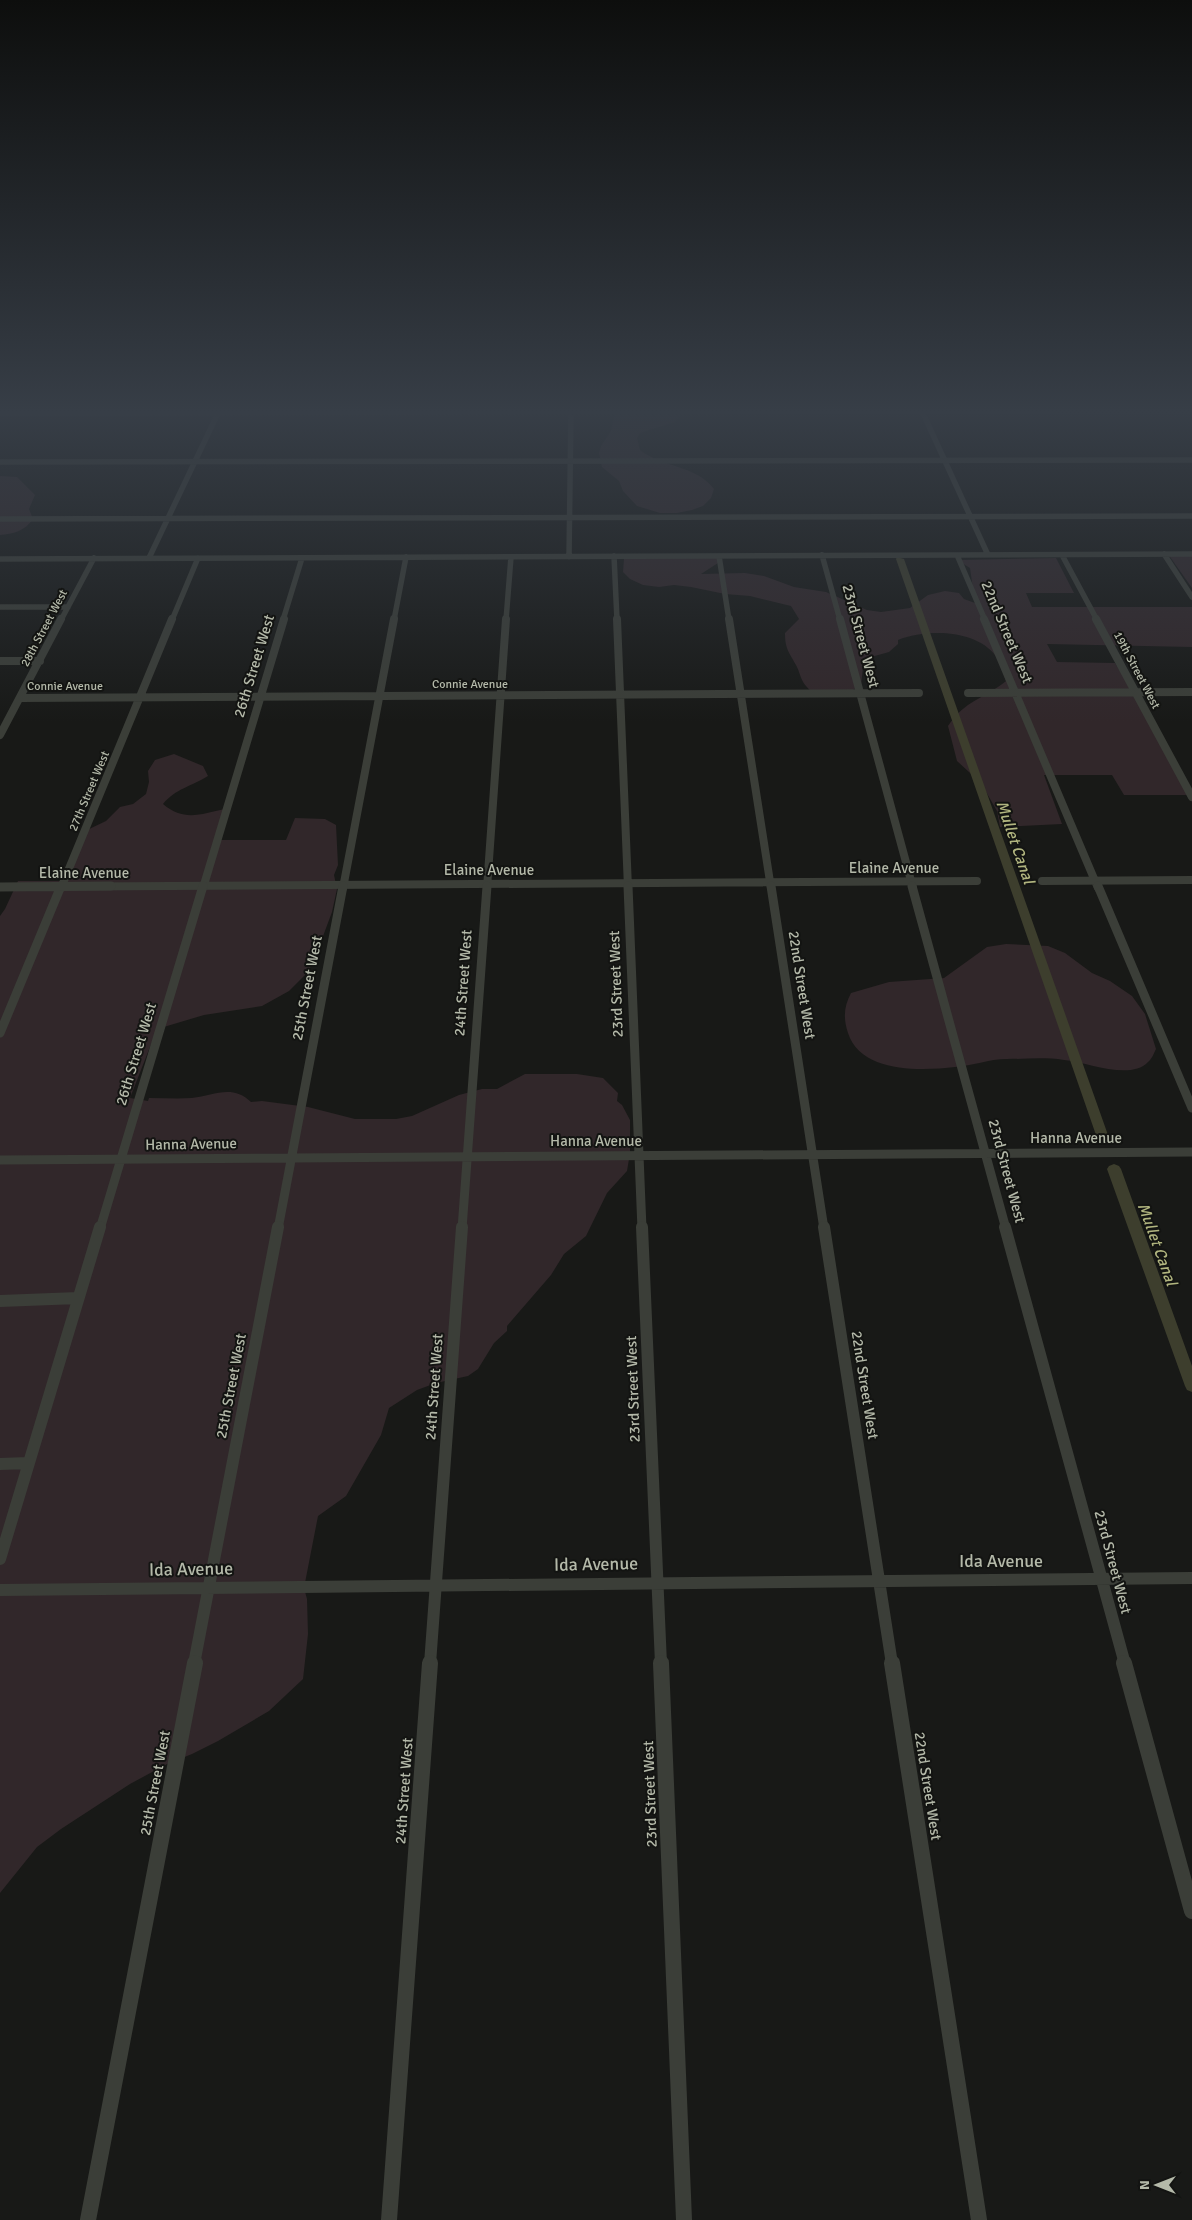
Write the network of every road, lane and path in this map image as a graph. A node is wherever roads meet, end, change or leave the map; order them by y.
1 (170, 515) edge
2 (570, 515) edge
3 (1192, 516) edge
4 (971, 517) junction
5 (570, 518) junction
6 (0, 519) edge
7 (168, 519) junction
8 (1164, 554) junction
9 (1192, 554) edge
10 (957, 555) junction
11 (988, 555) junction
12 (1062, 555) junction
13 (614, 556) junction
14 (719, 556) junction
15 (822, 556) junction
16 (406, 557) junction
17 (511, 557) junction
18 (569, 557) junction
19 (94, 558) junction
20 (149, 558) junction
21 (198, 558) junction
22 (302, 558) junction
23 (0, 559) edge
24 (1192, 596) edge
25 (68, 607) junction
26 (0, 608) edge
27 (0, 661) edge
28 (40, 661) junction
29 (1136, 692) junction
30 (1192, 692) edge
31 (919, 693) dead end
32 (968, 693) dead end
33 (1016, 693) junction
34 (740, 694) junction
35 (860, 694) junction
36 (501, 695) junction
37 (620, 695) junction
38 (260, 696) junction
39 (380, 696) junction
40 (140, 697) junction
41 (20, 698) junction
42 (4, 721) edge
43 (0, 735) edge
44 (1192, 797) edge
45 (1192, 880) edge
46 (977, 881) dead end
47 (1042, 881) dead end
48 (1096, 881) junction
49 (770, 882) junction
50 (911, 882) junction
51 (628, 883) junction
52 (487, 884) junction
53 (344, 885) junction
54 (61, 886) junction
55 (203, 886) junction
56 (0, 887) edge
57 (0, 1033) edge
58 (1192, 1108) edge
59 (1192, 1152) edge
60 (985, 1153) junction
61 (812, 1154) junction
62 (640, 1156) junction
63 (467, 1157) junction
64 (291, 1158) junction
65 (0, 1160) edge
66 (120, 1160) junction
67 (78, 1298) junction
68 (0, 1301) edge
69 (28, 1463) junction
70 (0, 1464) edge
71 (0, 1559) edge
72 (1192, 1578) edge
73 (1101, 1579) junction
74 (879, 1581) junction
75 (657, 1582) junction
76 (436, 1585) junction
77 (209, 1587) junction
78 (0, 1590) edge
79 (1192, 1911) edge
80 (88, 2220) edge
81 (389, 2220) edge
82 (684, 2220) edge
83 (979, 2220) edge

1 - 7 street
2 - 5 street
3 - 4 street
4 - 5 street
4 - 11 street
5 - 7 street
5 - 18 street
6 - 7 street
7 - 20 street
8 - 9 street
8 - 12 street
8 - 24 street
10 - 11 street
10 - 15 street
10 - 33 street, 22nd Street West
11 - 12 street
12 - 29 street, 19th Street West
13 - 14 street
13 - 18 street
13 - 37 street, 23rd Street West
14 - 15 street
14 - 34 street, 22nd Street West
15 - 35 street, 23rd Street West
16 - 17 street
16 - 22 street
16 - 39 street, 25th Street West
17 - 18 street
17 - 36 street, 24th Street West
19 - 20 street
19 - 23 street
19 - 25 street, 28th Street West
20 - 21 street
21 - 22 street
21 - 40 street, 27th Street West
22 - 38 street, 26th Street West
25 - 26 street
25 - 28 street, 28th Street West
27 - 28 street
28 - 41 street, 28th Street West
29 - 30 street
29 - 33 street
29 - 44 street, 19th Street West
31 - 35 street, Connie Avenue
32 - 33 street
33 - 48 street, 22nd Street West
34 - 35 street, Connie Avenue
34 - 37 street, Connie Avenue
34 - 49 street, 22nd Street West
35 - 50 street, 23rd Street West
36 - 37 street, Connie Avenue
36 - 39 street, Connie Avenue
36 - 52 street, 24th Street West
37 - 51 street, 23rd Street West
38 - 39 street, Connie Avenue
38 - 40 street, Connie Avenue
38 - 55 street, 26th Street West
39 - 53 street, 25th Street West
40 - 41 street, Connie Avenue
40 - 54 street, 27th Street West
41 - 42 street, 28th Street West
42 - 43 street, 28th Street West
45 - 48 street
46 - 50 street, Elaine Avenue
47 - 48 street
48 - 58 street, 22nd Street West
49 - 50 street, Elaine Avenue
49 - 51 street, Elaine Avenue
49 - 61 street, 22nd Street West
50 - 60 street, 23rd Street West
51 - 52 street, Elaine Avenue
51 - 62 street, 23rd Street West
52 - 53 street, Elaine Avenue
52 - 63 street, 24th Street West
53 - 55 street, Elaine Avenue
53 - 64 street, 25th Street West
54 - 55 street, Elaine Avenue
54 - 56 street, Elaine Avenue
54 - 57 street, 27th Street West
55 - 66 street, 26th Street West
59 - 60 street, Hanna Avenue
60 - 61 street, Hanna Avenue
60 - 73 street, 23rd Street West
61 - 62 street, Hanna Avenue
61 - 74 street, 22nd Street West
62 - 63 street, Hanna Avenue
62 - 75 street, 23rd Street West
63 - 64 street, Hanna Avenue
63 - 76 street, 24th Street West
64 - 66 street, Hanna Avenue
64 - 77 street, 25th Street West
65 - 66 street, Hanna Avenue
66 - 67 street, 26th Street West
67 - 68 street
67 - 69 street, 26th Street West
69 - 70 street
69 - 71 street, 26th Street West
72 - 73 street, Ida Avenue
73 - 74 street, Ida Avenue
73 - 79 street, 23rd Street West
74 - 75 street, Ida Avenue
74 - 83 street, 22nd Street West
75 - 76 street, Ida Avenue
75 - 82 street, 23rd Street West
76 - 77 street, Ida Avenue
76 - 81 street, 24th Street West
77 - 78 street, Ida Avenue
77 - 80 street, 25th Street West

